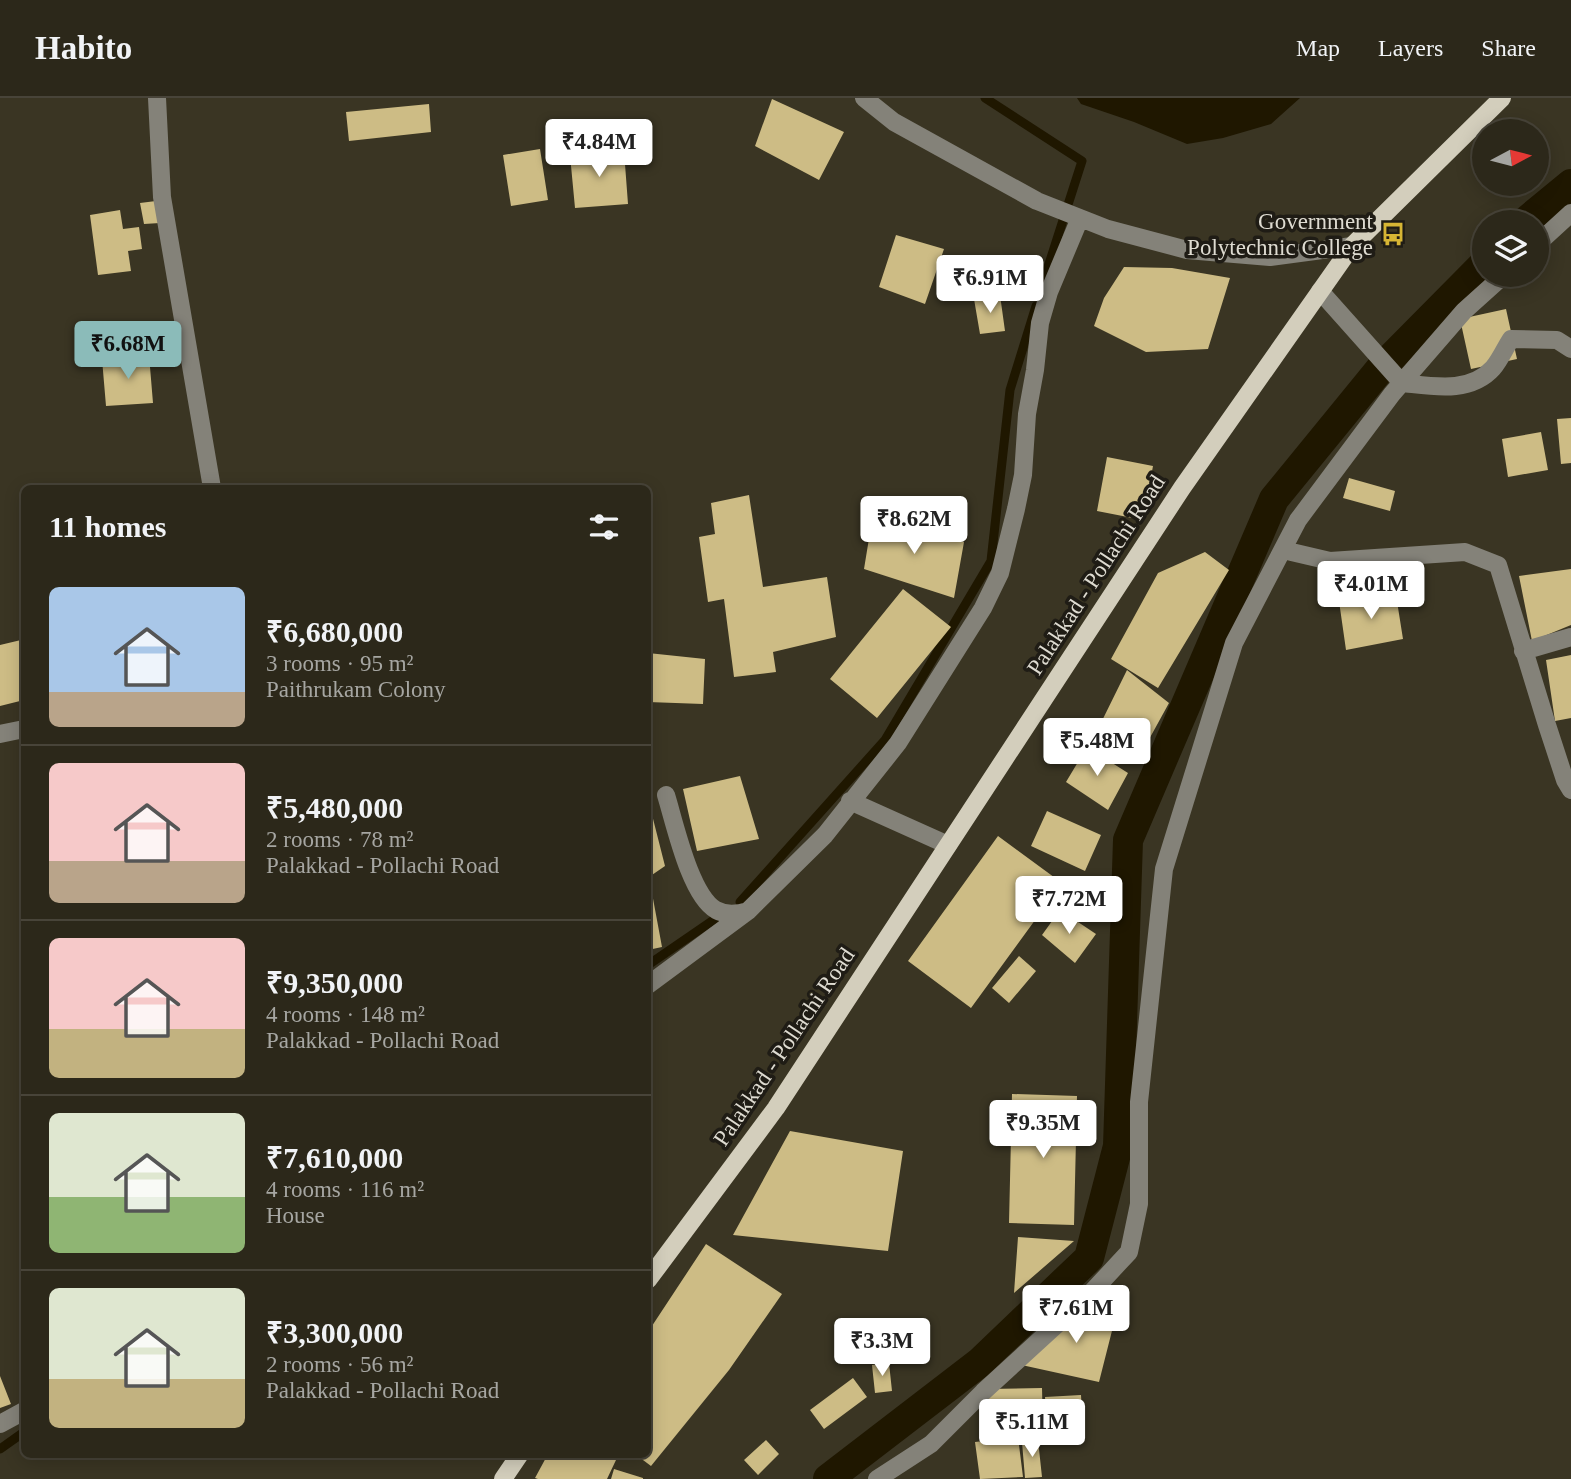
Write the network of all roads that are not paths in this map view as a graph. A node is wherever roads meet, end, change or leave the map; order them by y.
1 (157, 98) edge
2 (864, 98) edge
3 (1502, 98) edge
4 (1571, 213) edge
5 (1080, 218) junction
6 (1549, 233) edge
7 (1352, 246) junction
8 (1491, 287) edge
9 (1320, 291) junction
10 (1571, 349) edge
11 (1402, 383) junction
12 (211, 485) edge
13 (1283, 550) junction
14 (1571, 637) edge
15 (1523, 651) junction
16 (21, 730) edge
17 (0, 734) edge
18 (1571, 790) edge
19 (666, 795) dead end
20 (849, 801) junction
21 (948, 845) junction
22 (748, 911) junction
23 (651, 983) edge
24 (651, 1276) edge
25 (21, 1413) edge
26 (0, 1424) edge
27 (517, 1458) edge
28 (503, 1479) edge
29 (877, 1479) edge

1 - 12 street
2 - 5 street
3 - 7 main road, Palakkad - Pollachi Road
4 - 6 street
5 - 7 street
5 - 20 street
7 - 9 main road, Palakkad - Pollachi Road
8 - 11 street
9 - 11 street
9 - 21 main road, Palakkad - Pollachi Road
10 - 11 street
11 - 13 street
13 - 15 street
13 - 29 street
14 - 15 street
15 - 18 street
16 - 17 street
19 - 22 street
20 - 21 street
20 - 22 street
21 - 24 main road, Palakkad - Pollachi Road
22 - 23 street
25 - 26 street
27 - 28 main road

